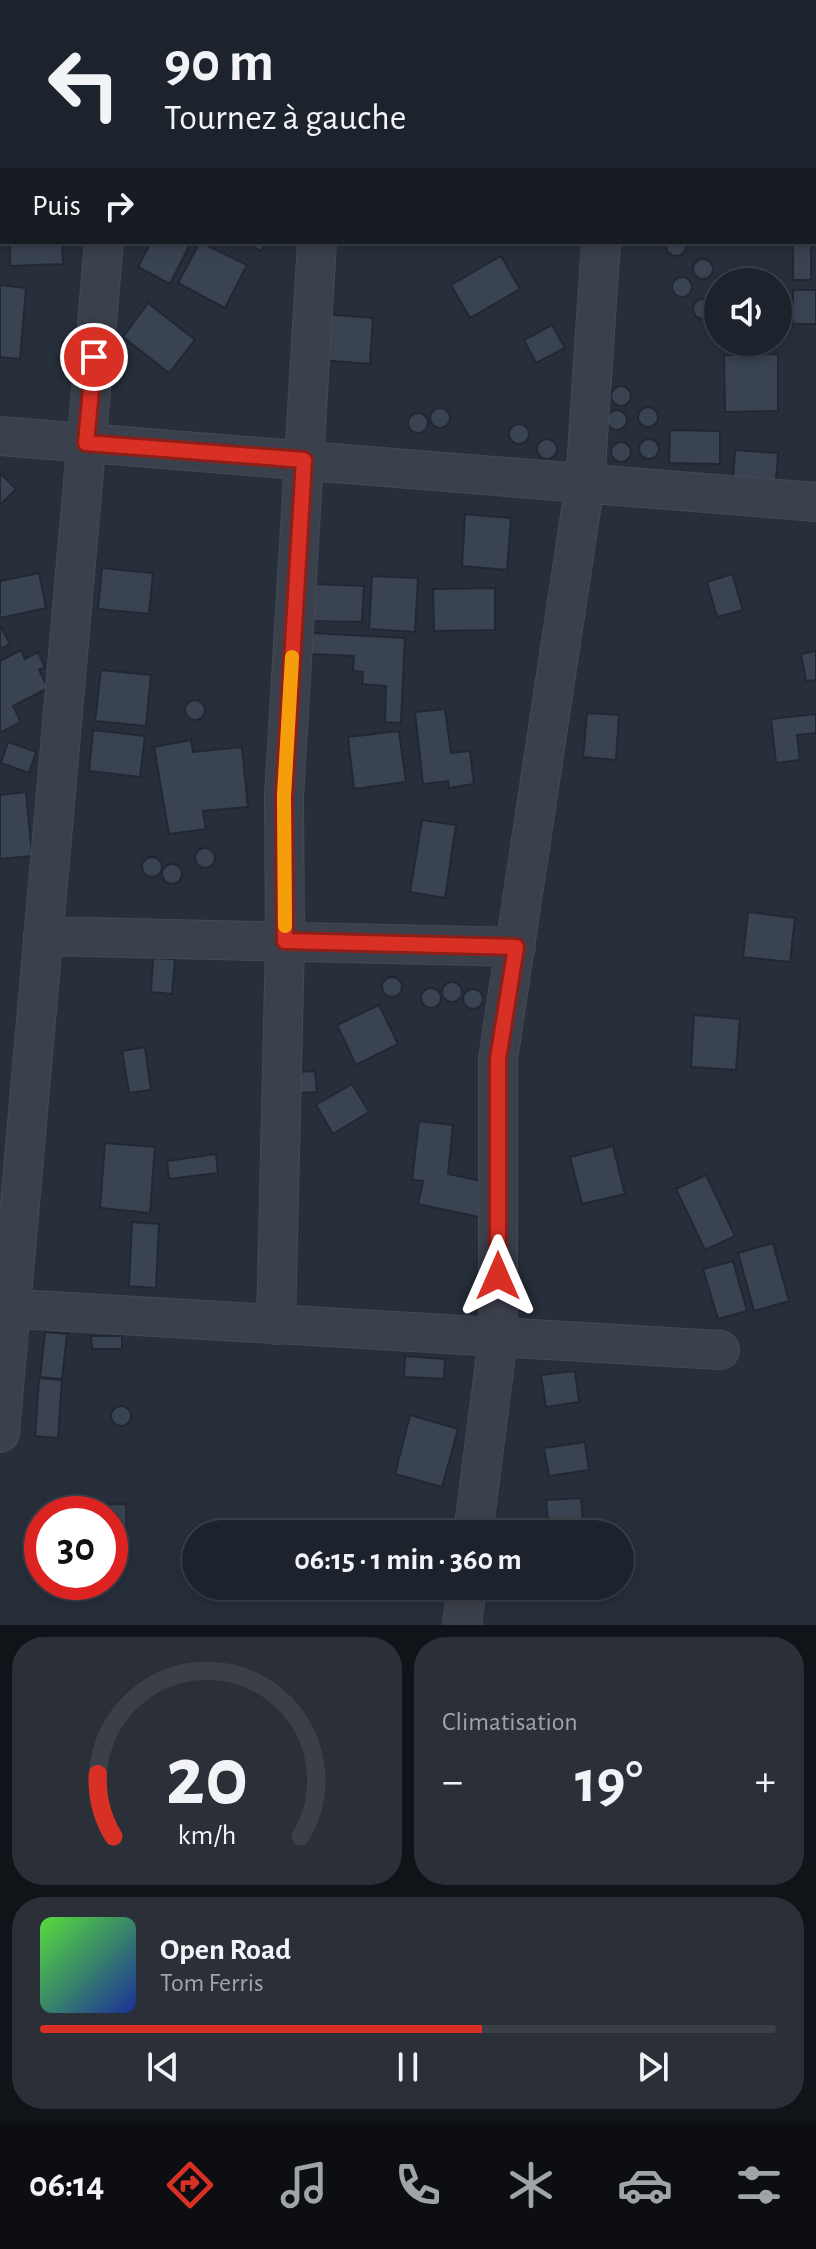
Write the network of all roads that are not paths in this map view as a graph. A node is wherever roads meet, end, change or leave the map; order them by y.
1 (104, 244) edge
2 (317, 244) edge
3 (601, 244) edge
4 (0, 436) edge
5 (86, 443) junction
6 (304, 460) junction
7 (585, 483) junction
8 (816, 502) edge
9 (43, 936) junction
10 (285, 941) junction
11 (516, 947) junction
12 (5, 1308) edge
13 (276, 1325) junction
14 (498, 1339) junction
15 (720, 1350) dead end
16 (0, 1433) edge
17 (475, 1520) edge
18 (465, 1600) edge
19 (462, 1625) edge

1 - 5 street
2 - 6 street
3 - 7 street
4 - 5 street
5 - 6 street
5 - 9 street
6 - 7 street
6 - 10 street
7 - 8 street
7 - 11 street
9 - 10 street
9 - 12 street
10 - 11 street
10 - 13 street
11 - 14 street
12 - 13 street
12 - 16 street
13 - 14 street
14 - 15 street
14 - 17 street
18 - 19 street

